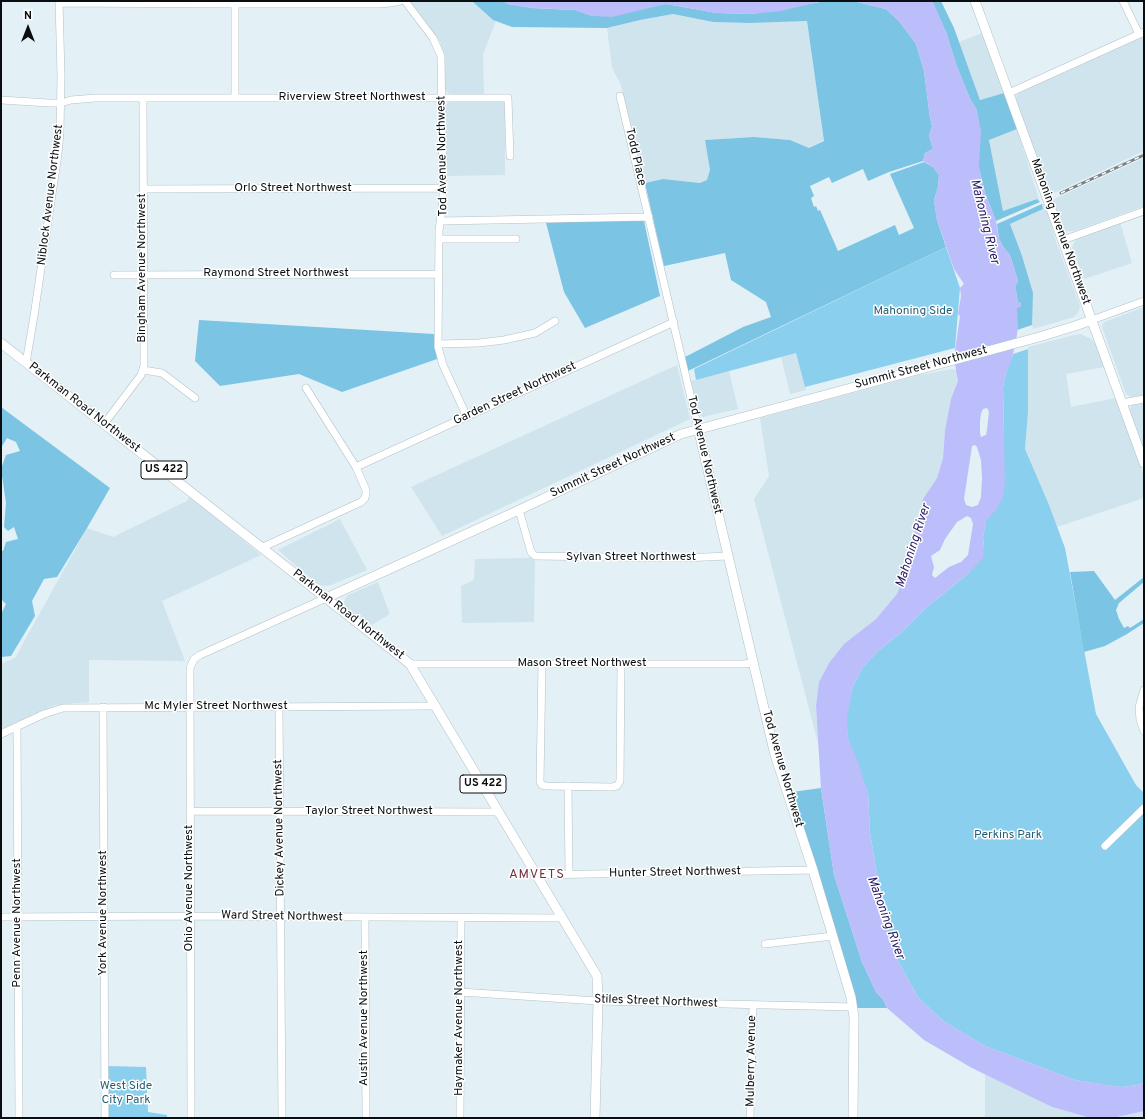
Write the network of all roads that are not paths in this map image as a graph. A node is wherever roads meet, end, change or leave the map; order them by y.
1 (400, 1) edge
2 (404, 1) edge
3 (975, 1) edge
4 (1123, 1) edge
5 (59, 2) edge
6 (235, 4) junction
7 (1142, 33) edge
8 (1009, 93) junction
9 (620, 96) dead end
10 (236, 98) junction
11 (442, 98) junction
12 (143, 99) junction
13 (1, 100) edge
14 (61, 103) junction
15 (510, 156) dead end
16 (443, 188) junction
17 (143, 189) junction
18 (1144, 211) edge
19 (649, 217) junction
20 (441, 221) junction
21 (516, 238) dead end
22 (439, 239) junction
23 (1063, 240) junction
24 (114, 274) dead end
25 (144, 274) junction
26 (438, 274) junction
27 (1144, 301) edge
28 (1092, 320) junction
29 (555, 321) dead end
30 (674, 322) junction
31 (1, 343) edge
32 (438, 344) junction
33 (26, 363) junction
34 (143, 370) junction
35 (306, 388) dead end
36 (195, 398) dead end
37 (1144, 399) edge
38 (1122, 403) junction
39 (467, 417) junction
40 (104, 424) junction
41 (698, 428) junction
42 (1144, 463) edge
43 (356, 467) junction
44 (519, 510) junction
45 (262, 548) junction
46 (728, 556) junction
47 (326, 598) junction
48 (194, 659) joint
49 (753, 663) junction
50 (410, 664) junction
51 (542, 664) junction
52 (621, 664) junction
53 (1144, 690) edge
54 (436, 706) junction
55 (103, 707) junction
56 (189, 707) junction
57 (279, 707) junction
58 (16, 727) junction
59 (1144, 731) edge
60 (1, 734) edge
61 (568, 786) junction
62 (1144, 808) edge
63 (190, 811) junction
64 (280, 812) junction
65 (499, 812) junction
66 (1105, 846) dead end
67 (813, 870) junction
68 (569, 874) junction
69 (537, 875) junction
70 (104, 916) junction
71 (190, 916) junction
72 (1, 917) edge
73 (18, 917) junction
74 (281, 917) junction
75 (365, 918) junction
76 (461, 918) junction
77 (563, 918) junction
78 (833, 936) junction
79 (765, 944) dead end
80 (460, 992) junction
81 (598, 1001) junction
82 (753, 1005) junction
83 (853, 1007) junction
84 (19, 1118) edge
85 (105, 1118) edge
86 (191, 1118) edge
87 (282, 1118) edge
88 (366, 1118) edge
89 (460, 1118) edge
90 (595, 1118) edge
91 (750, 1118) edge
92 (853, 1118) edge

1 - 6 street
2 - 11 street, Tod Avenue Northwest
3 - 8 main road, Mahoning Avenue Northwest
4 - 7 street
5 - 6 street
5 - 14 street, Niblock Avenue Northwest
6 - 10 street
7 - 8 street
8 - 23 main road, Mahoning Avenue Northwest
9 - 19 street, Todd Place
10 - 11 street, Riverview Street Northwest
10 - 12 street, Riverview Street Northwest
11 - 15 street, Riverview Street Northwest
11 - 16 street, Tod Avenue Northwest
12 - 14 street
12 - 17 street, Bingham Avenue Northwest
13 - 14 street
14 - 33 street, Niblock Avenue Northwest
16 - 17 street, Orlo Street Northwest
16 - 20 street, Tod Avenue Northwest
17 - 25 street, Bingham Avenue Northwest
18 - 23 street
19 - 20 street, Tod Avenue Northwest
19 - 30 street, Tod Avenue Northwest
20 - 22 street
21 - 22 street
22 - 26 street
23 - 28 main road, Mahoning Avenue Northwest
24 - 25 street, Raymond Street Northwest
25 - 26 street, Raymond Street Northwest
25 - 34 street, Bingham Avenue Northwest
26 - 32 street
27 - 28 street, Summit Street Northwest
28 - 38 main road, Mahoning Avenue Northwest
28 - 41 main road, Summit Street Northwest
29 - 32 street
30 - 39 street, Garden Street Northwest
30 - 41 street, Tod Avenue Northwest
31 - 33 main road, Parkman Road Northwest / US 422
32 - 39 street
33 - 40 main road, Parkman Road Northwest / US 422
34 - 36 street
34 - 40 street
35 - 43 street
37 - 38 street
38 - 42 main road, Mahoning Avenue Northwest
39 - 43 street, Garden Street Northwest
40 - 45 main road, Parkman Road Northwest / US 422
41 - 44 main road, Summit Street Northwest
41 - 46 main road, Tod Avenue Northwest
43 - 45 street
44 - 46 street, Sylvan Street Northwest
44 - 47 main road, Summit Street Northwest
45 - 47 main road, Parkman Road Northwest / US 422
46 - 49 main road, Tod Avenue Northwest
47 - 48 street, Summit Street Northwest
47 - 50 main road, Parkman Road Northwest / US 422
48 - 56 street, Ohio Avenue Northwest
49 - 52 street, Mason Street Northwest
49 - 67 main road, Tod Avenue Northwest
50 - 51 street, Mason Street Northwest
50 - 54 main road, Parkman Road Northwest / US 422
51 - 52 street, Mason Street Northwest
51 - 61 street
52 - 61 street
53 - 59 street
54 - 57 street, Mc Myler Street Northwest
54 - 65 main road, Parkman Road Northwest / US 422
55 - 56 street, Mc Myler Street Northwest
55 - 58 street, Mc Myler Street Northwest
55 - 70 street, York Avenue Northwest
56 - 57 street, Mc Myler Street Northwest
56 - 63 street, Ohio Avenue Northwest
57 - 64 street, Dickey Avenue Northwest
58 - 60 street, Mc Myler Street Northwest
58 - 73 street, Penn Avenue Northwest
61 - 68 street
62 - 66 street
63 - 64 street, Taylor Street Northwest
63 - 71 street, Ohio Avenue Northwest
64 - 65 street, Taylor Street Northwest
64 - 74 street, Dickey Avenue Northwest
65 - 69 main road, Parkman Road Northwest / US 422
67 - 68 street, Hunter Street Northwest
67 - 78 main road, Tod Avenue Northwest
68 - 69 street, Hunter Street Northwest
69 - 77 main road, Parkman Road Northwest / US 422
70 - 71 street, Ward Street Northwest
70 - 73 street, Ward Street Northwest
70 - 85 street, York Avenue Northwest
71 - 74 street, Ward Street Northwest
71 - 86 street, Ohio Avenue Northwest
72 - 73 street, Ward Street Northwest
73 - 84 street, Penn Avenue Northwest
74 - 75 street, Ward Street Northwest
74 - 87 street, Dickey Avenue Northwest
75 - 76 street, Ward Street Northwest
75 - 88 street, Austin Avenue Northwest
76 - 77 street, Ward Street Northwest
76 - 80 street, Haymaker Avenue Northwest
77 - 81 main road, Parkman Road Northwest / US 422
78 - 79 street
78 - 83 main road, Tod Avenue Northwest
80 - 81 street, Stiles Street Northwest
80 - 89 street, Haymaker Avenue Northwest
81 - 82 street, Stiles Street Northwest
81 - 90 main road, Parkman Road Northwest / US 422
82 - 83 street, Stiles Street Northwest
82 - 91 street, Mulberry Avenue
83 - 92 main road, Tod Avenue Northwest

